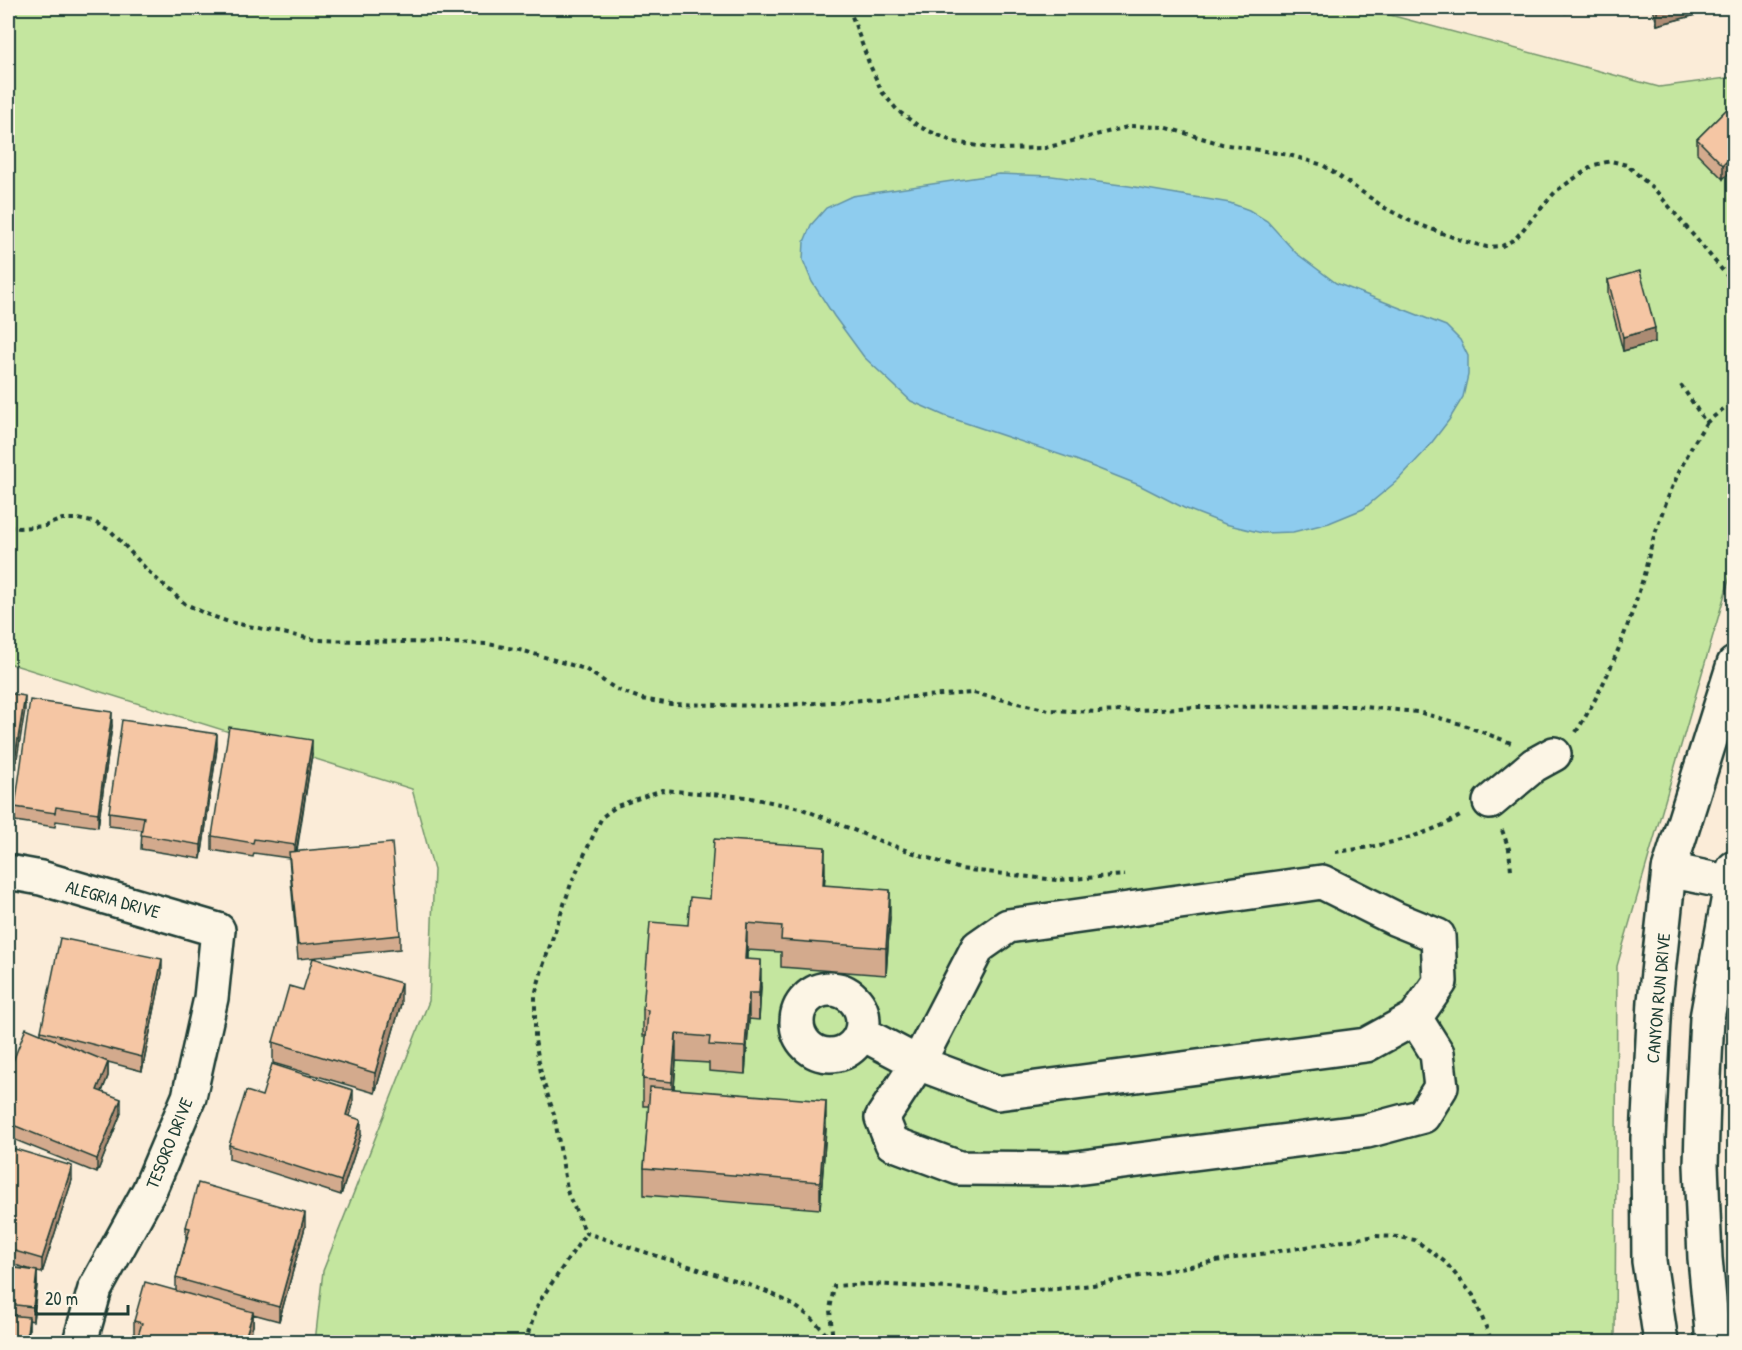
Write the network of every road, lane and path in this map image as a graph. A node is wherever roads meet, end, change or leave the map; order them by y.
1 (849, 8) edge
2 (1734, 284) edge
3 (1681, 385) dead end
4 (1734, 400) edge
5 (1706, 423) junction
6 (8, 527) edge
7 (1734, 664) edge
8 (1554, 754) junction
9 (1490, 802) junction
10 (1326, 853) dead end
11 (1511, 870) dead end
12 (1670, 870) junction
13 (8, 872) edge
14 (1130, 874) dead end
15 (1733, 876) edge
16 (218, 930) joint
17 (1415, 1018) junction
18 (861, 1033) dead end
19 (918, 1063) junction
20 (586, 1233) junction
21 (80, 1342) edge
22 (525, 1342) edge
23 (832, 1342) edge
24 (1492, 1342) edge
25 (1661, 1342) edge
26 (1713, 1342) edge

1 - 2 path
3 - 5 path
4 - 5 path
5 - 8 path
6 - 8 path
7 - 12 street, CANYON RUN DRIVE
8 - 9 street
9 - 10 path
9 - 11 path
12 - 15 street
12 - 25 street, CANYON RUN DRIVE
13 - 16 street, ALEGRIA DRIVE
14 - 20 path
15 - 26 street
16 - 21 street, TESORO DRIVE
17 - 19 street
17 - 19 street
17 - 19 street
18 - 19 street
20 - 22 path
20 - 23 path
23 - 24 path

